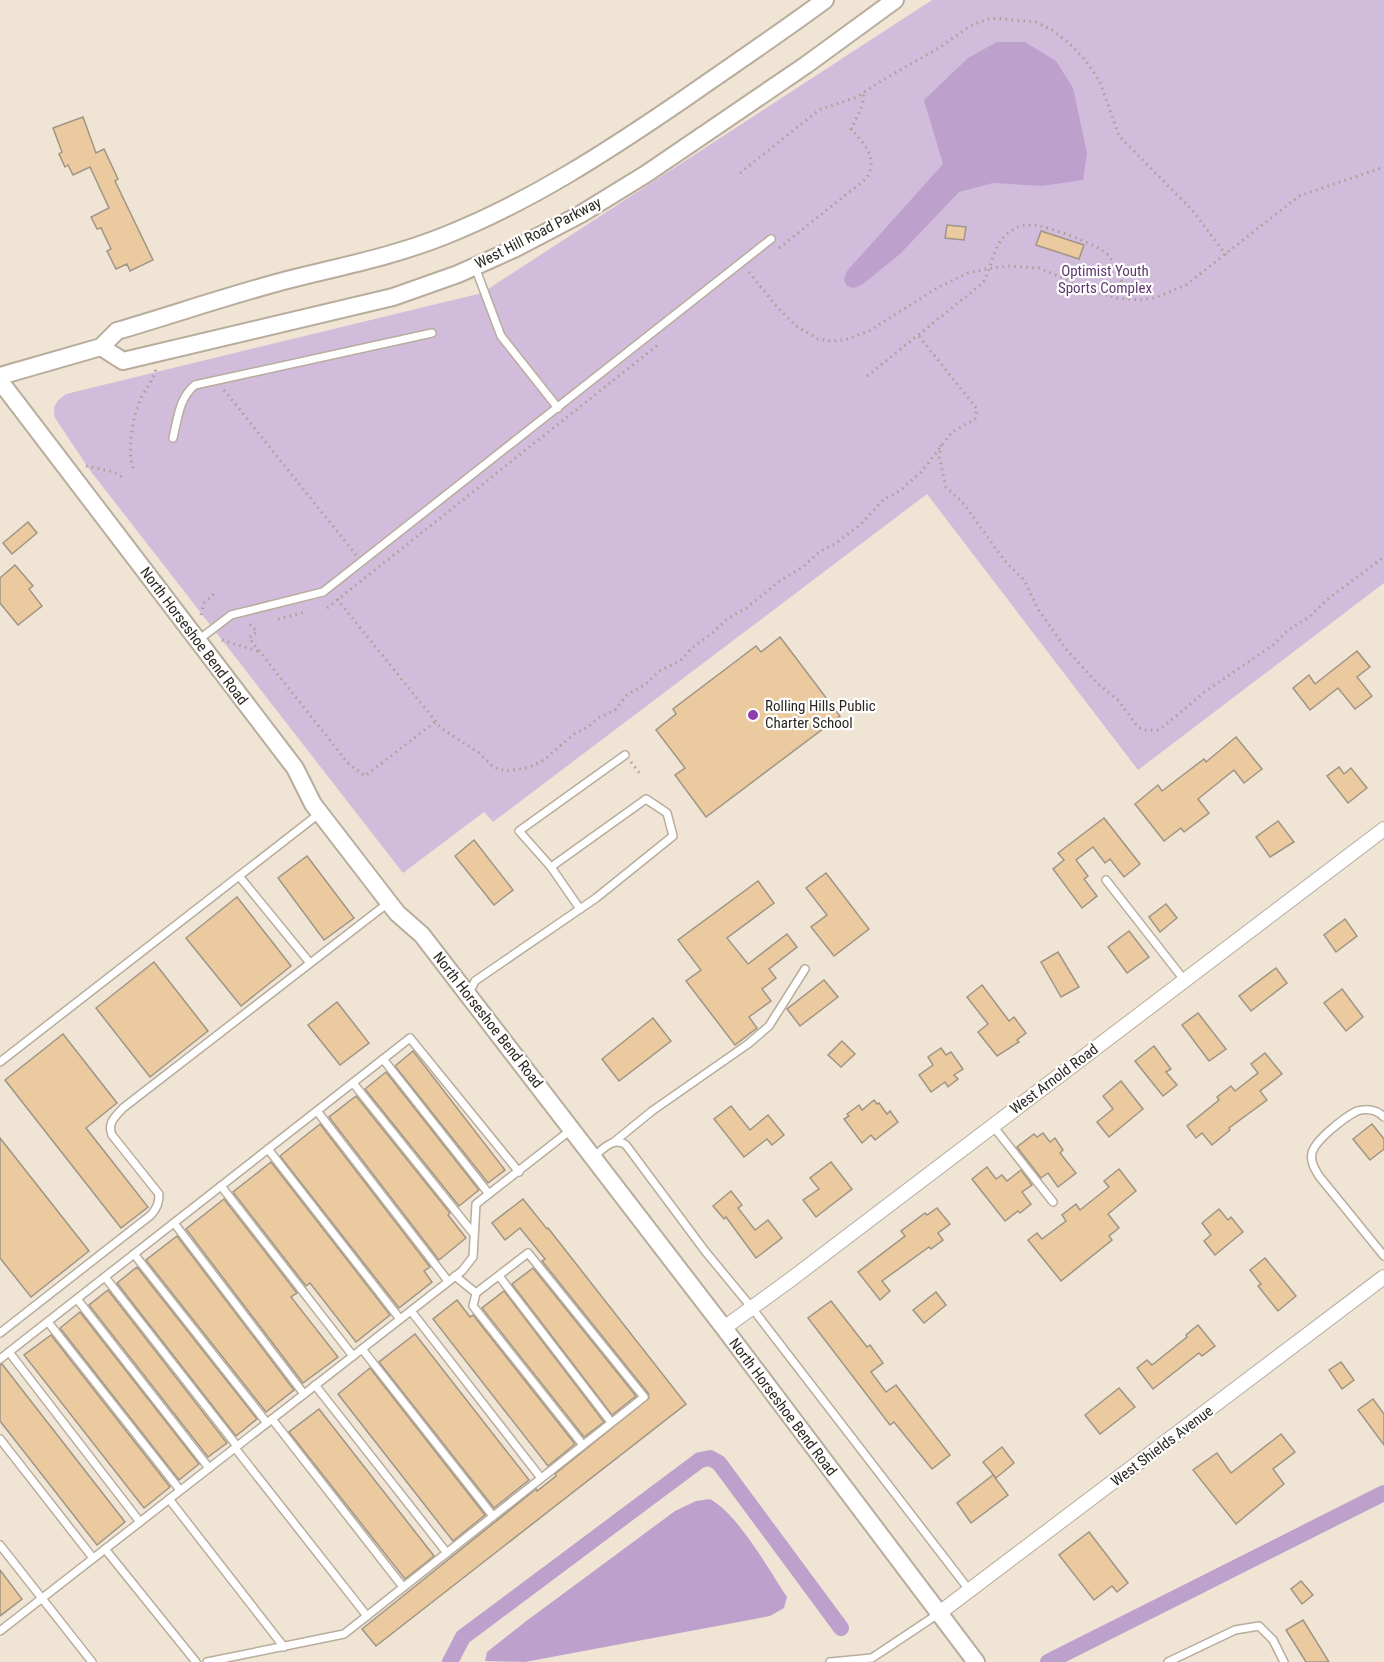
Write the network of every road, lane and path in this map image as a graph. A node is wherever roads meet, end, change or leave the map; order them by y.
1 (825, 0) edge
2 (895, 0) edge
3 (864, 92) junction
4 (851, 130) dead end
5 (1384, 167) edge
6 (740, 173) dead end
7 (771, 239) dead end
8 (1226, 255) junction
9 (475, 266) junction
10 (991, 268) junction
11 (749, 272) dead end
12 (1128, 299) junction
13 (432, 333) dead end
14 (918, 335) junction
15 (101, 347) junction
16 (157, 366) dead end
17 (0, 376) edge
18 (867, 376) dead end
19 (0, 381) edge
20 (224, 390) dead end
21 (558, 408) junction
22 (173, 438) dead end
23 (941, 444) junction
24 (86, 466) dead end
25 (133, 468) dead end
26 (122, 477) dead end
27 (356, 555) dead end
28 (1384, 557) edge
29 (214, 594) dead end
30 (337, 599) dead end
31 (305, 612) dead end
32 (201, 615) dead end
33 (278, 618) dead end
34 (250, 624) dead end
35 (222, 640) dead end
36 (197, 641) junction
37 (261, 652) junction
38 (435, 722) junction
39 (625, 755) joint
40 (641, 775) dead end
41 (320, 813) junction
42 (1384, 829) edge
43 (551, 867) junction
44 (239, 876) junction
45 (1106, 880) dead end
46 (389, 903) junction
47 (580, 909) junction
48 (310, 963) junction
49 (805, 969) dead end
50 (1185, 981) junction
51 (468, 995) junction
52 (383, 1059) junction
53 (0, 1062) edge
54 (353, 1083) junction
55 (317, 1111) junction
56 (1384, 1117) edge
57 (993, 1126) junction
58 (572, 1129) junction
59 (614, 1142) junction
60 (268, 1149) junction
61 (592, 1157) junction
62 (519, 1172) junction
63 (221, 1186) junction
64 (489, 1194) junction
65 (1053, 1202) dead end
66 (174, 1223) junction
67 (473, 1233) junction
68 (134, 1254) junction
69 (1384, 1256) edge
70 (499, 1276) junction
71 (105, 1277) junction
72 (1384, 1277) edge
73 (452, 1278) junction
74 (476, 1293) junction
75 (77, 1299) junction
76 (752, 1308) junction
77 (411, 1311) junction
78 (399, 1319) junction
79 (48, 1322) junction
80 (724, 1328) junction
81 (0, 1333) edge
82 (362, 1349) junction
83 (9, 1352) junction
84 (353, 1356) junction
85 (0, 1359) edge
86 (315, 1385) junction
87 (304, 1394) junction
88 (270, 1421) junction
89 (611, 1422) junction
90 (0, 1439) edge
91 (583, 1445) junction
92 (236, 1447) junction
93 (209, 1468) junction
94 (541, 1478) junction
95 (180, 1490) junction
96 (169, 1499) junction
97 (493, 1516) junction
98 (140, 1522) junction
99 (0, 1545) edge
100 (105, 1549) junction
101 (447, 1552) junction
102 (93, 1558) junction
103 (403, 1587) junction
104 (970, 1591) junction
105 (42, 1598) junction
106 (938, 1614) junction
107 (367, 1616) junction
108 (0, 1630) edge
109 (284, 1647) junction
110 (92, 1662) edge
111 (196, 1662) edge
112 (207, 1662) edge
113 (830, 1662) edge
114 (976, 1662) edge
115 (1168, 1662) edge
116 (1284, 1662) edge

1 - 15 street
2 - 9 street, West Hill Road Parkway
3 - 4 path
3 - 6 path
3 - 8 path
5 - 8 path
7 - 21 lane
8 - 12 path
9 - 15 street, West Hill Road Parkway
9 - 21 lane
10 - 11 path
10 - 12 path
10 - 12 path
10 - 14 path
13 - 22 lane
14 - 18 path
14 - 23 path
15 - 17 street
16 - 25 path
19 - 36 street, North Horseshoe Bend Road
20 - 27 path
21 - 36 lane
23 - 28 path
23 - 38 path
24 - 26 path
29 - 32 path
30 - 38 path
31 - 33 path
34 - 37 path
35 - 37 path
36 - 41 street, North Horseshoe Bend Road
37 - 38 path
39 - 40 path
39 - 43 lane
41 - 44 lane
41 - 46 street, North Horseshoe Bend Road
42 - 50 street, West Arnold Road
43 - 47 lane
43 - 47 lane
44 - 48 lane
44 - 53 lane
45 - 50 lane
46 - 48 lane
46 - 51 street, North Horseshoe Bend Road
47 - 51 lane
48 - 81 lane
49 - 59 lane
50 - 57 street, West Arnold Road
51 - 58 street, North Horseshoe Bend Road
52 - 54 lane
52 - 62 lane
52 - 64 lane
54 - 55 lane
54 - 67 lane
55 - 60 lane
55 - 73 lane
56 - 69 lane
57 - 65 lane
57 - 76 street, West Arnold Road
58 - 61 street, North Horseshoe Bend Road
58 - 62 lane
59 - 61 lane
59 - 76 lane
60 - 63 lane
60 - 78 lane
61 - 80 street, North Horseshoe Bend Road
62 - 64 lane
63 - 66 lane
63 - 84 lane
64 - 67 lane
66 - 68 lane
66 - 87 lane
67 - 73 lane
68 - 71 lane
68 - 88 lane
70 - 74 lane
70 - 89 lane
70 - 89 lane
71 - 75 lane
71 - 92 lane
72 - 104 street, West Shields Avenue
73 - 74 lane
73 - 77 lane
74 - 91 lane
75 - 79 lane
75 - 93 lane
76 - 80 street, West Arnold Road
76 - 104 lane
77 - 78 lane
77 - 94 lane
78 - 82 lane
79 - 83 lane
79 - 95 lane
80 - 106 street, North Horseshoe Bend Road
82 - 84 lane
82 - 97 lane
83 - 85 lane
83 - 98 lane
84 - 86 lane
86 - 87 lane
86 - 101 lane
87 - 88 lane
88 - 92 lane
88 - 103 lane
89 - 91 lane
90 - 102 lane
91 - 94 lane
92 - 93 lane
92 - 107 lane
93 - 95 lane
94 - 97 lane
95 - 96 lane
96 - 98 lane
96 - 109 lane
97 - 101 lane
98 - 100 lane
99 - 105 lane
100 - 102 lane
100 - 111 lane
101 - 103 lane
102 - 105 lane
103 - 107 lane
104 - 106 street, West Shields Avenue
105 - 108 lane
105 - 110 lane
106 - 113 lane
106 - 114 street, North Horseshoe Bend Road
107 - 109 lane
109 - 112 lane
115 - 116 lane

